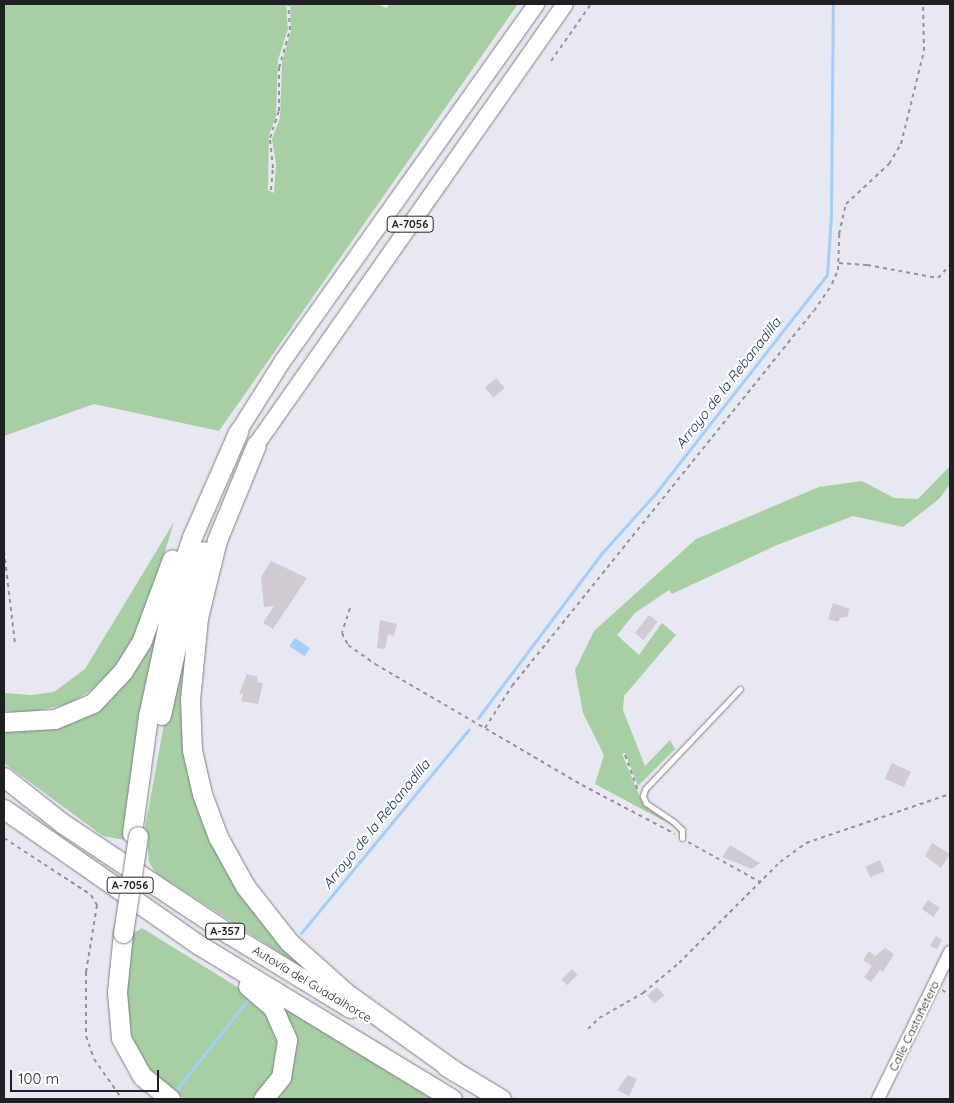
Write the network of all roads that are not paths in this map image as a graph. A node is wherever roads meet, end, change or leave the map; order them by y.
1 (536, 4) edge
2 (565, 4) edge
3 (238, 432) junction
4 (256, 445) junction
5 (740, 689) dead end
6 (4, 722) edge
7 (4, 777) edge
8 (4, 809) edge
9 (135, 835) junction
10 (682, 838) road end
11 (120, 931) junction
12 (199, 945) junction
13 (950, 952) edge
14 (456, 1072) junction
15 (153, 1099) edge
16 (170, 1099) edge
17 (262, 1099) edge
18 (452, 1099) edge
19 (501, 1099) edge
20 (878, 1099) edge

1 - 3 main road, A-7056
2 - 4 main road, A-7056
3 - 6 highway
3 - 9 highway
4 - 9 highway
4 - 14 highway
5 - 10 lane
7 - 14 highway, Autovía del Guadalhorce / A-357
8 - 12 highway, Autovía del Guadalhorce / A-357
9 - 11 highway
11 - 15 highway
11 - 16 highway
12 - 17 highway
12 - 18 highway, Autovía del Guadalhorce / A-357
13 - 20 street, Calle Castañetero
14 - 19 highway, Autovía del Guadalhorce / A-357

